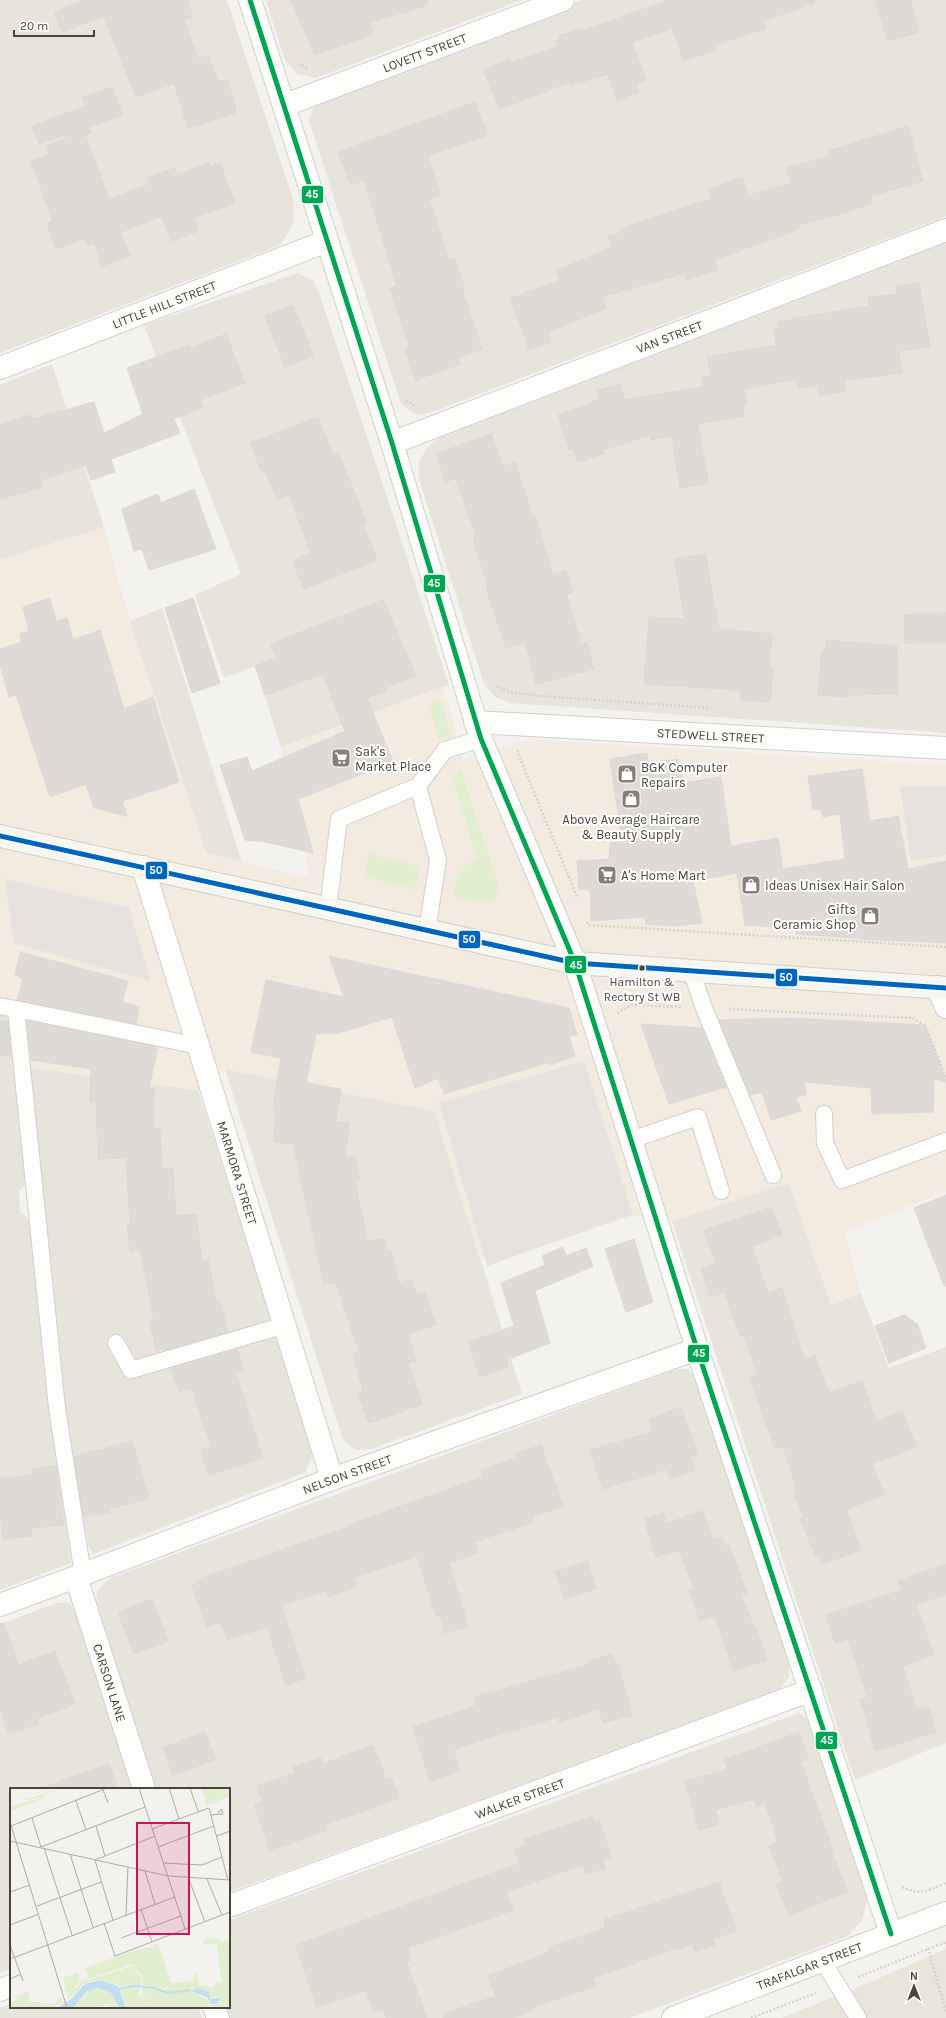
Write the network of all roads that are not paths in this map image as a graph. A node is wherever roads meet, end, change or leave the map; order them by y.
1 (250, 0) edge
2 (563, 0) edge
3 (285, 105) junction
4 (946, 230) edge
5 (327, 241) junction
6 (0, 368) edge
7 (392, 443) junction
8 (478, 731) junction
9 (946, 748) edge
10 (418, 786) junction
11 (0, 836) edge
12 (143, 867) junction
13 (328, 909) junction
14 (427, 931) junction
15 (575, 964) junction
16 (691, 970) junction
17 (944, 994) edge
18 (0, 1006) edge
19 (16, 1009) junction
20 (199, 1046) junction
21 (824, 1114) dead end
22 (630, 1140) junction
23 (946, 1141) edge
24 (773, 1175) dead end
25 (722, 1191) dead end
26 (285, 1325) junction
27 (116, 1343) dead end
28 (696, 1349) junction
29 (332, 1478) junction
30 (80, 1576) junction
31 (0, 1605) edge
32 (811, 1690) junction
33 (144, 1788) edge
34 (230, 1906) edge
35 (946, 1913) edge
36 (890, 1934) junction
37 (822, 1960) junction
38 (10, 1986) edge
39 (0, 1990) edge
40 (214, 2008) edge
41 (218, 2018) edge
42 (673, 2018) edge
43 (858, 2018) edge

1 - 3 street
2 - 3 street, LOVETT STREET
3 - 5 street
4 - 7 street, VAN STREET
5 - 6 street, LITTLE HILL STREET
5 - 7 street
7 - 8 street
8 - 9 street, STEDWELL STREET
8 - 10 lane
8 - 15 street
10 - 13 lane
10 - 14 lane
11 - 12 main road
12 - 13 main road
12 - 20 street, MARMORA STREET
13 - 14 main road
14 - 15 main road
15 - 16 main road
15 - 22 street
16 - 17 main road
16 - 24 lane
18 - 19 lane
19 - 20 lane
19 - 30 lane
20 - 26 street, MARMORA STREET
21 - 23 lane
22 - 25 lane
22 - 28 street
26 - 27 lane
26 - 29 street, MARMORA STREET
28 - 29 street, NELSON STREET
28 - 32 street
29 - 30 street, NELSON STREET
30 - 31 street, NELSON STREET
30 - 33 street, CARSON LANE
32 - 34 street, WALKER STREET
32 - 36 street
35 - 36 street, TRAFALGAR STREET
36 - 37 street, TRAFALGAR STREET
37 - 42 street, TRAFALGAR STREET
37 - 43 lane
38 - 39 street
40 - 41 street

